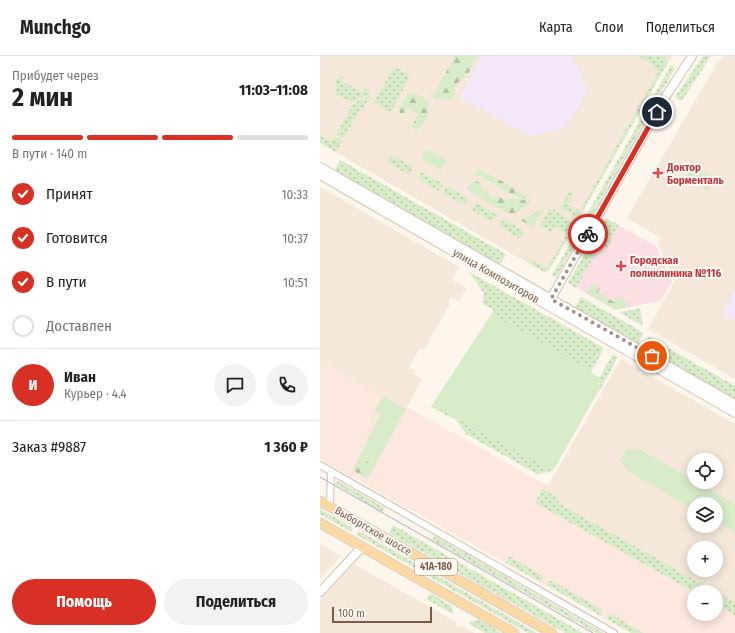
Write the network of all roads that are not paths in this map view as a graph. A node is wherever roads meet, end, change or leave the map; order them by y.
1 (692, 56) edge
2 (320, 167) edge
3 (320, 175) edge
4 (549, 302) junction
5 (735, 404) edge
6 (735, 413) edge
7 (320, 465) edge
8 (331, 471) junction
9 (320, 501) edge
10 (330, 506) junction
11 (320, 523) edge
12 (362, 547) junction
13 (320, 592) edge
14 (514, 633) edge
15 (552, 633) edge
16 (614, 633) edge

1 - 4 street
2 - 4 street, улица Композиторов
3 - 4 street, улица Композиторов
4 - 5 street, улица Композиторов
4 - 6 street, улица Композиторов
7 - 8 street
8 - 10 street
8 - 16 street
9 - 10 main road, Выборгское шоссе / 41А-180
10 - 15 main road, Выборгское шоссе / 41А-180
11 - 12 main road, Выборгское шоссе / 41А-180
12 - 13 street
12 - 14 main road, Выборгское шоссе / 41А-180

